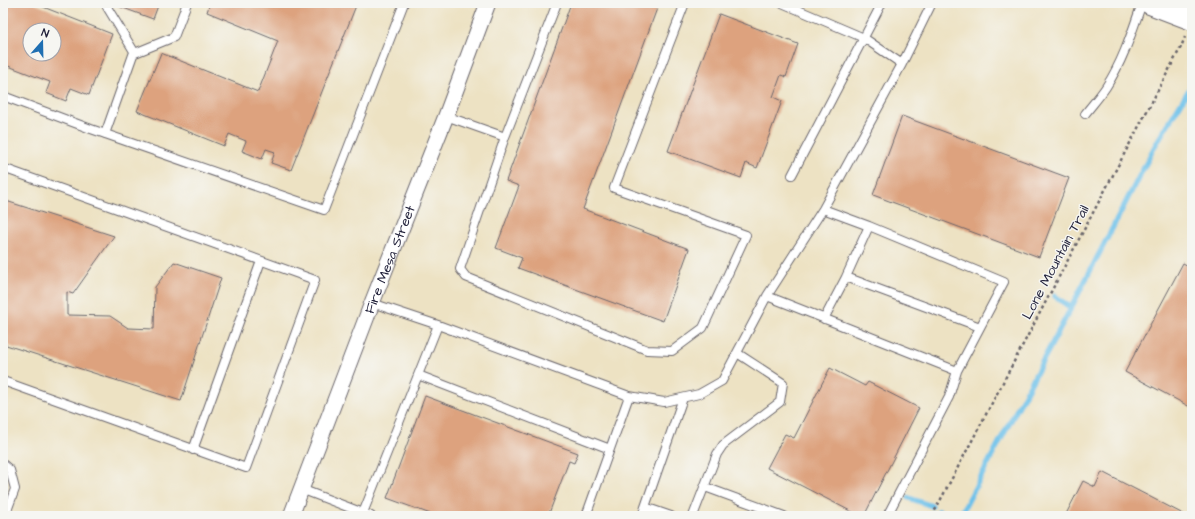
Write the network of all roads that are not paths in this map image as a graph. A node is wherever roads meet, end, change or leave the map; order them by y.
1 (108, 3) edge
2 (187, 3) edge
3 (404, 3) edge
4 (488, 3) edge
5 (557, 3) edge
6 (685, 3) edge
7 (782, 3) edge
8 (882, 3) edge
9 (932, 3) edge
10 (1142, 3) edge
11 (1150, 3) edge
12 (1183, 13) edge
13 (864, 38) junction
14 (134, 52) junction
15 (902, 64) junction
16 (3, 96) edge
17 (1085, 114) dead end
18 (446, 116) junction
19 (105, 134) junction
20 (505, 137) junction
21 (3, 168) edge
22 (792, 175) dead end
23 (823, 209) junction
24 (869, 226) junction
25 (261, 261) junction
26 (846, 277) junction
27 (767, 296) junction
28 (372, 303) junction
29 (824, 319) junction
30 (438, 325) junction
31 (980, 327) junction
32 (737, 353) junction
33 (956, 371) junction
34 (418, 375) junction
35 (3, 381) edge
36 (629, 396) junction
37 (683, 398) junction
38 (193, 450) junction
39 (610, 450) junction
40 (3, 464) edge
41 (705, 487) junction
42 (301, 489) junction
43 (645, 507) junction
44 (367, 514) edge
45 (5, 516) edge
46 (291, 516) edge
47 (586, 516) edge
48 (642, 516) edge
49 (671, 516) edge
50 (693, 516) edge
51 (784, 516) edge
52 (887, 516) edge

1 - 14 lane
2 - 14 lane
3 - 19 lane
4 - 18 street, Fire Mesa Street
5 - 20 lane
6 - 20 lane
7 - 13 lane
8 - 13 lane
9 - 15 lane
10 - 17 lane
11 - 12 street
13 - 15 lane
13 - 22 lane
14 - 19 lane
15 - 23 lane
16 - 19 lane
18 - 20 lane
18 - 28 street, Fire Mesa Street
21 - 25 lane
23 - 24 lane
23 - 27 lane
24 - 26 lane
24 - 31 lane
25 - 38 lane
25 - 38 lane
26 - 29 lane
26 - 31 lane
27 - 29 lane
27 - 32 lane
28 - 30 lane
28 - 42 street, Fire Mesa Street
29 - 33 lane
30 - 34 lane
30 - 36 lane
31 - 33 lane
32 - 37 lane
32 - 41 lane
33 - 52 lane
34 - 39 lane
34 - 44 lane
35 - 38 lane
36 - 37 lane
36 - 39 lane
37 - 43 lane
39 - 47 lane
40 - 45 lane
41 - 50 lane
41 - 51 lane
42 - 44 lane
42 - 46 street, Fire Mesa Street
43 - 48 lane
43 - 49 lane

